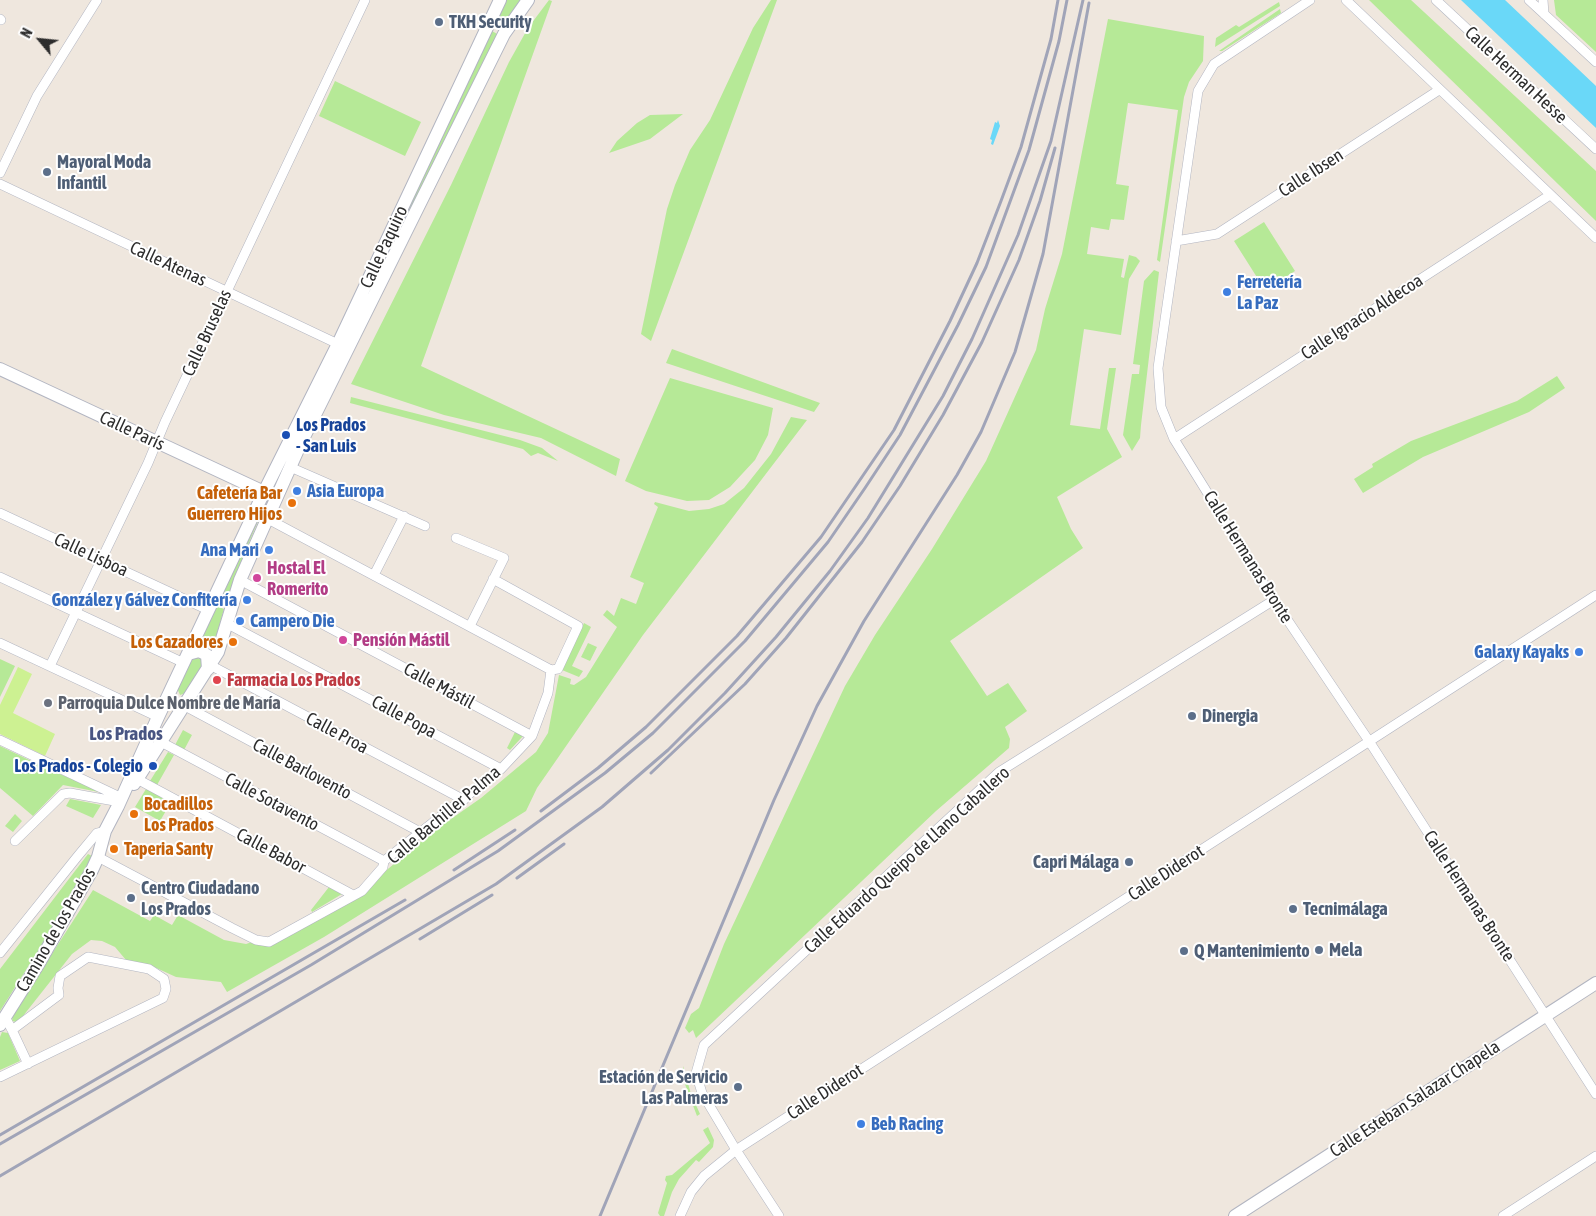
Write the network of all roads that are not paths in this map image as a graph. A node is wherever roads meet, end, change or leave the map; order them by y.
1 (98, 0) edge
2 (365, 0) edge
3 (500, 0) edge
4 (528, 0) edge
5 (1310, 0) edge
6 (1346, 0) edge
7 (1436, 0) edge
8 (1529, 0) edge
9 (1543, 0) edge
10 (1544, 14) junction
11 (1596, 62) edge
12 (1439, 90) junction
13 (1596, 149) edge
14 (0, 174) edge
15 (0, 184) edge
16 (1550, 195) junction
17 (1596, 238) edge
18 (1176, 241) junction
19 (227, 292) junction
20 (338, 344) junction
21 (0, 369) edge
22 (1174, 439) junction
23 (156, 443) junction
24 (290, 467) junction
25 (284, 482) junction
26 (264, 492) junction
27 (0, 512) edge
28 (404, 516) junction
29 (268, 517) junction
30 (425, 526) dead end
31 (456, 538) dead end
32 (101, 560) junction
33 (374, 575) junction
34 (0, 577) edge
35 (493, 579) junction
36 (240, 580) junction
37 (1596, 595) edge
38 (1274, 600) junction
39 (208, 610) junction
40 (76, 612) junction
41 (226, 623) junction
42 (470, 626) junction
43 (0, 642) edge
44 (186, 658) junction
45 (50, 666) junction
46 (209, 667) junction
47 (551, 670) junction
48 (172, 688) junction
49 (187, 701) junction
50 (158, 717) junction
51 (532, 736) junction
52 (0, 740) edge
53 (1370, 741) junction
54 (161, 742) junction
55 (502, 769) junction
56 (137, 779) junction
57 (464, 800) junction
58 (120, 802) junction
59 (105, 831) junction
60 (420, 832) junction
61 (15, 841) dead end
62 (98, 857) junction
63 (384, 861) junction
64 (353, 895) junction
65 (0, 953) edge
66 (1596, 983) edge
67 (1546, 1015) junction
68 (6, 1024) edge
69 (28, 1064) junction
70 (0, 1077) edge
71 (1596, 1094) edge
72 (736, 1150) junction
73 (1596, 1156) edge
74 (680, 1216) edge
75 (779, 1216) edge
76 (1235, 1216) edge
77 (1503, 1216) edge

1 - 14 street
2 - 19 street, Calle Bruselas
3 - 20 main road, Calle Paquiro
4 - 24 main road, Calle Paquiro
5 - 18 street, Calle Hermanas Bronte
6 - 12 street
7 - 13 street, Calle Herman Hesse
8 - 10 street
9 - 10 street
10 - 11 street
12 - 16 street
12 - 18 street, Calle Ibsen
15 - 19 street, Calle Atenas
16 - 17 street
16 - 22 street, Calle Ignacio Aldecoa
18 - 22 street, Calle Hermanas Bronte
19 - 20 street, Calle Atenas
19 - 23 street, Calle Bruselas
20 - 26 main road, Calle Paquiro
21 - 23 main road, Calle París
22 - 38 street, Calle Hermanas Bronte
23 - 26 main road, Calle París
23 - 32 street, Calle Bruselas
24 - 25 main road, Calle Paquiro
24 - 28 street
25 - 26 main road
25 - 29 main road, Camino de los Prados
26 - 29 main road
26 - 39 main road, Camino de los Prados
27 - 32 street, Calle Lisboa
28 - 30 street
28 - 33 street
29 - 33 street
29 - 36 main road, Camino de los Prados
31 - 35 street
32 - 39 street, Calle Lisboa
32 - 40 street, Calle Bruselas
33 - 42 street
34 - 40 street
35 - 42 street
35 - 47 street
36 - 41 main road, Camino de los Prados
36 - 51 street, Calle Mástil
37 - 53 street, Calle Diderot
38 - 53 street, Calle Hermanas Bronte
38 - 72 street, Calle Eduardo Queipo de Llano Caballero
39 - 44 main road, Camino de los Prados
40 - 44 street
40 - 45 street, Calle Bruselas
41 - 46 main road, Camino de los Prados
41 - 55 street, Calle Popa
42 - 47 street
43 - 45 street
44 - 46 main road
44 - 48 main road, Camino de los Prados
45 - 50 street
46 - 49 main road, Camino de los Prados
46 - 57 street, Calle Proa
47 - 51 street, Calle Bachiller Palma
48 - 49 main road
48 - 50 main road, Camino de los Prados
49 - 54 main road, Camino de los Prados
49 - 60 street, Calle Barlovento
50 - 58 main road, Camino de los Prados
51 - 55 street, Calle Bachiller Palma
52 - 58 street
53 - 67 street, Calle Hermanas Bronte
53 - 72 street, Calle Diderot
54 - 56 main road, Camino de los Prados
54 - 63 street, Calle Sotavento
55 - 57 street, Calle Bachiller Palma
56 - 58 main road, Camino de los Prados
56 - 64 street, Calle Babor
57 - 60 street, Calle Bachiller Palma
58 - 59 main road, Camino de los Prados
58 - 61 street
59 - 62 main road, Camino de los Prados
59 - 65 street
60 - 63 street, Calle Bachiller Palma
62 - 64 street, Calle Bachiller Palma
62 - 68 main road, Camino de los Prados
63 - 64 street, Calle Bachiller Palma
66 - 67 main road, Calle Esteban Salazar Chapela
67 - 71 street, Calle Hermanas Bronte
67 - 76 main road, Calle Esteban Salazar Chapela
68 - 69 street
68 - 69 street
69 - 70 street
72 - 74 street, Calle Diderot
72 - 75 street, Calle Eduardo Queipo de Llano Caballero
73 - 77 street

